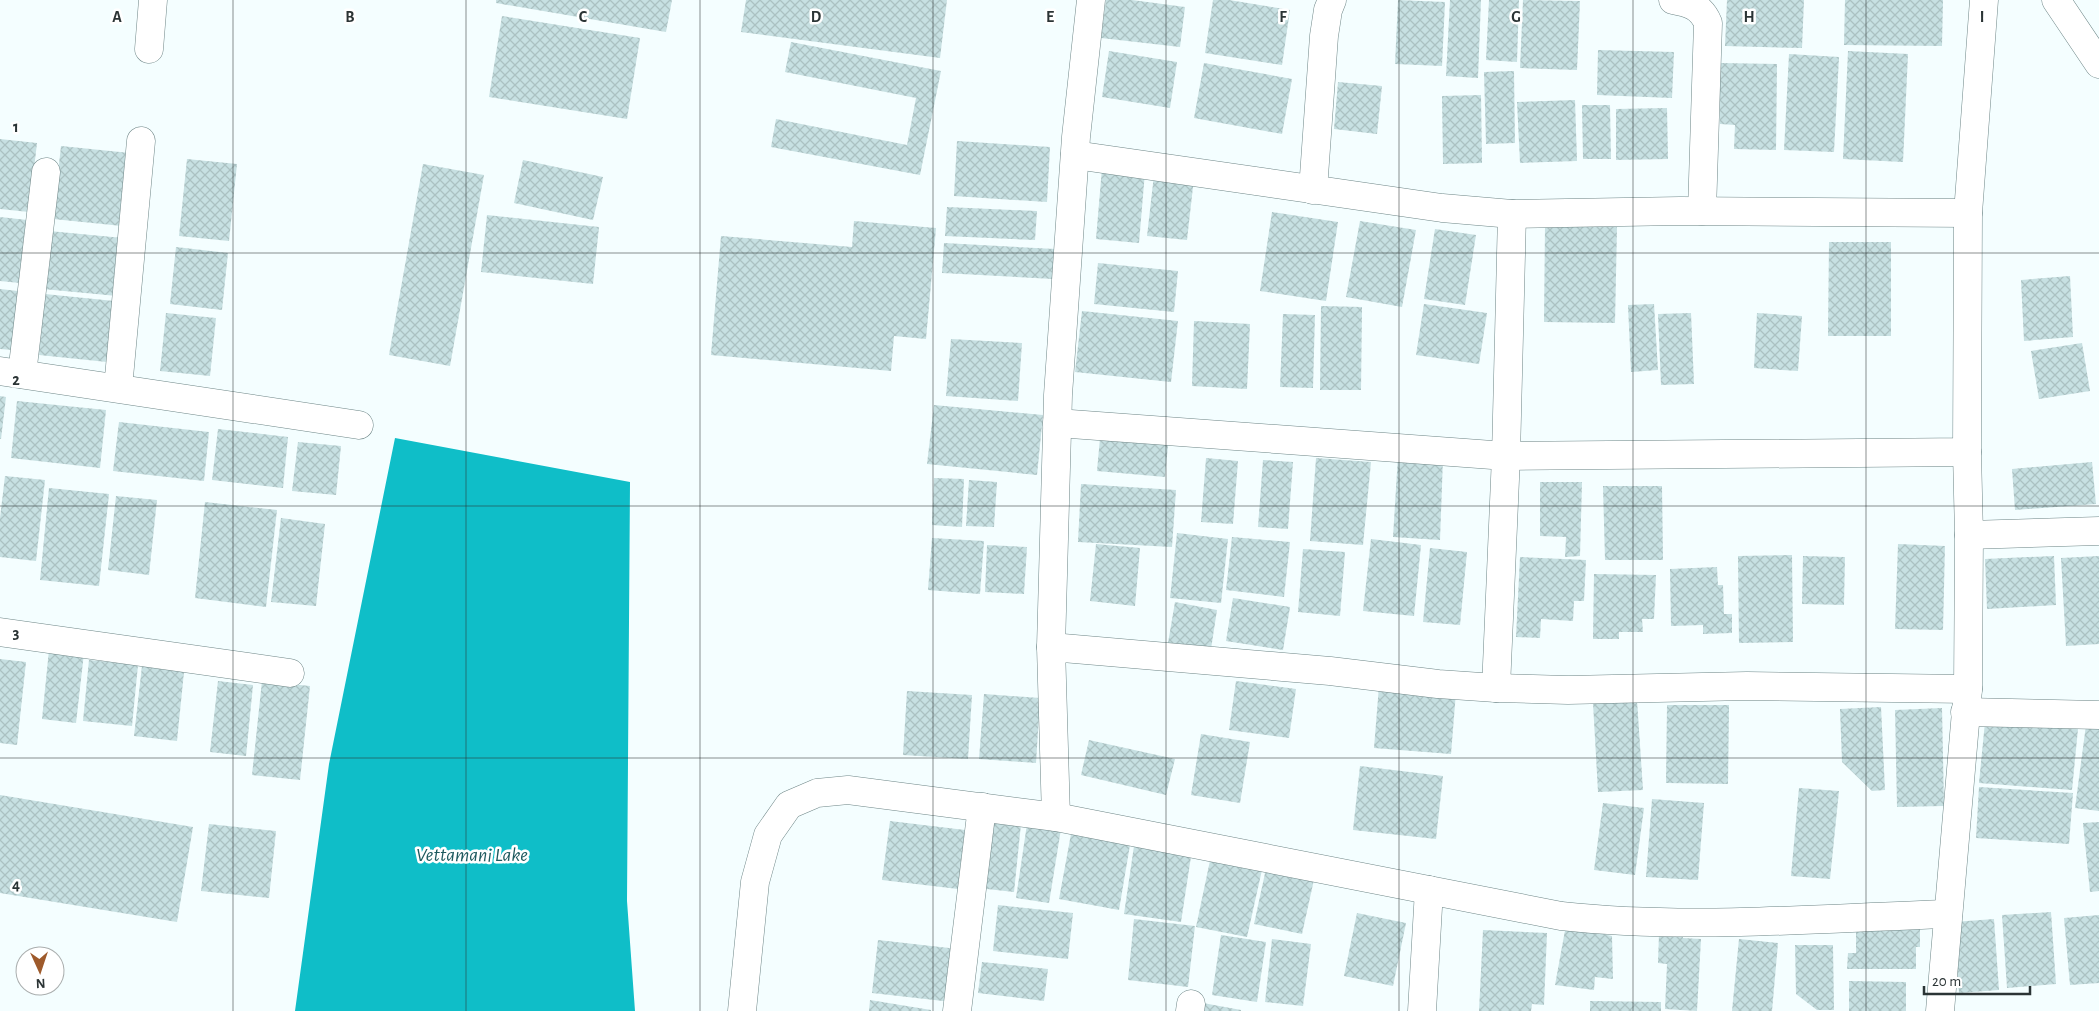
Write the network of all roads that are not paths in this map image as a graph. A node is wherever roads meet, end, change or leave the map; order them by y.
1 (153, 0) edge
2 (1091, 0) edge
3 (1332, 0) edge
4 (1673, 0) edge
5 (1984, 0) edge
6 (2056, 0) edge
7 (149, 49) dead end
8 (2099, 64) edge
9 (141, 141) dead end
10 (1075, 155) junction
11 (46, 172) dead end
12 (1313, 190) junction
13 (1702, 211) junction
14 (1968, 213) junction
15 (1512, 214) junction
16 (11, 372) edge
17 (118, 388) junction
18 (1057, 424) junction
19 (359, 425) dead end
20 (1967, 452) junction
21 (1506, 456) junction
22 (2099, 531) edge
23 (1969, 536) junction
24 (0, 632) edge
25 (1051, 647) junction
26 (290, 673) dead end
27 (1496, 688) junction
28 (1966, 701) junction
29 (2099, 715) edge
30 (982, 807) junction
31 (1056, 817) junction
32 (1429, 890) junction
33 (1948, 914) junction
34 (742, 1011) edge
35 (957, 1011) edge
36 (1422, 1011) edge
37 (1940, 1011) edge

1 - 7 street
2 - 10 street
3 - 12 street
4 - 13 street
5 - 14 street
6 - 8 street
9 - 17 street
10 - 12 street
10 - 18 street
11 - 16 street
12 - 15 street
13 - 14 street
13 - 15 street
14 - 20 street
15 - 21 street
16 - 17 street
17 - 19 street
18 - 21 street
18 - 25 street
20 - 21 street
20 - 23 street
21 - 27 street
22 - 23 street
23 - 28 street
24 - 26 street
25 - 27 street
25 - 31 street
27 - 28 street
28 - 29 street
28 - 33 street
30 - 31 street
30 - 34 street
30 - 35 street
31 - 32 street
32 - 33 street
32 - 36 street
33 - 37 street

